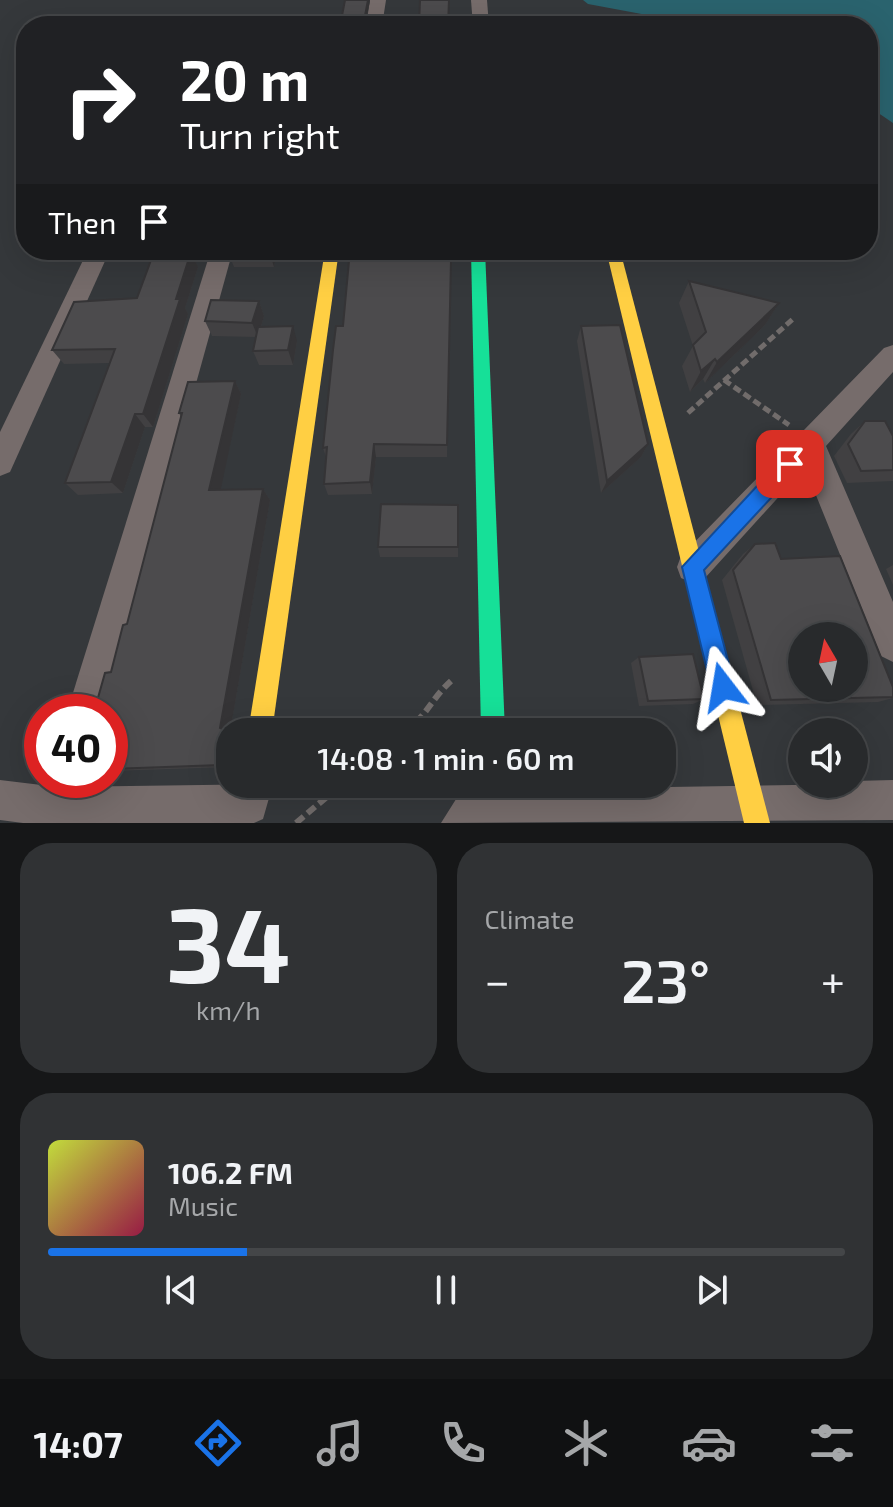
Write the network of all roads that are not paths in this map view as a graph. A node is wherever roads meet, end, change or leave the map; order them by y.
1 (94, 260) edge
2 (219, 260) edge
3 (331, 260) edge
4 (478, 260) edge
5 (616, 260) edge
6 (893, 355) edge
7 (810, 442) junction
8 (0, 463) edge
9 (693, 567) junction
10 (893, 644) edge
11 (91, 694) edge
12 (262, 718) edge
13 (493, 718) edge
14 (250, 798) edge
15 (0, 800) edge
16 (893, 800) edge
17 (59, 803) edge
18 (484, 806) edge
19 (754, 813) edge

1 - 8 street
2 - 11 street
3 - 12 street
4 - 13 street
5 - 9 street
6 - 7 street
7 - 9 street
7 - 10 street
9 - 19 street
14 - 17 street
15 - 17 street
16 - 19 street
18 - 19 street

